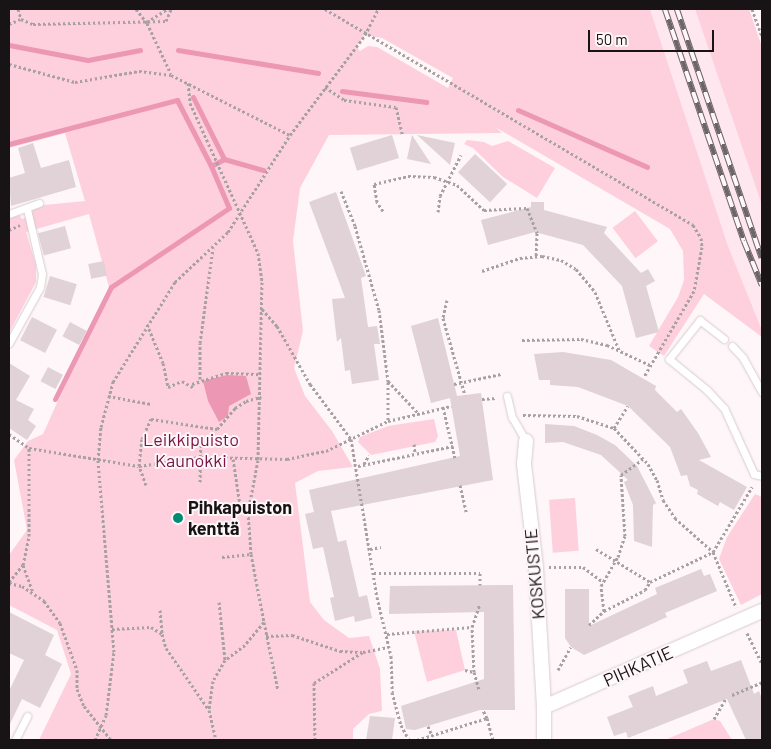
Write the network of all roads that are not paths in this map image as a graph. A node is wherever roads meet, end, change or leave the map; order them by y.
1 (39, 203) dead end
2 (27, 209) junction
3 (9, 214) edge
4 (724, 339) dead end
5 (9, 343) edge
6 (732, 346) dead end
7 (762, 392) edge
8 (507, 396) dead end
9 (526, 440) joint
10 (762, 476) edge
11 (762, 611) edge
12 (544, 707) junction
13 (27, 716) dead end
14 (16, 740) edge
15 (544, 740) edge

1 - 2 lane
2 - 3 lane
2 - 5 lane
4 - 10 lane
6 - 7 lane
8 - 9 lane
9 - 12 street, KOSKUSTIE
11 - 12 street, PIHKATIE
12 - 15 street
13 - 14 lane

